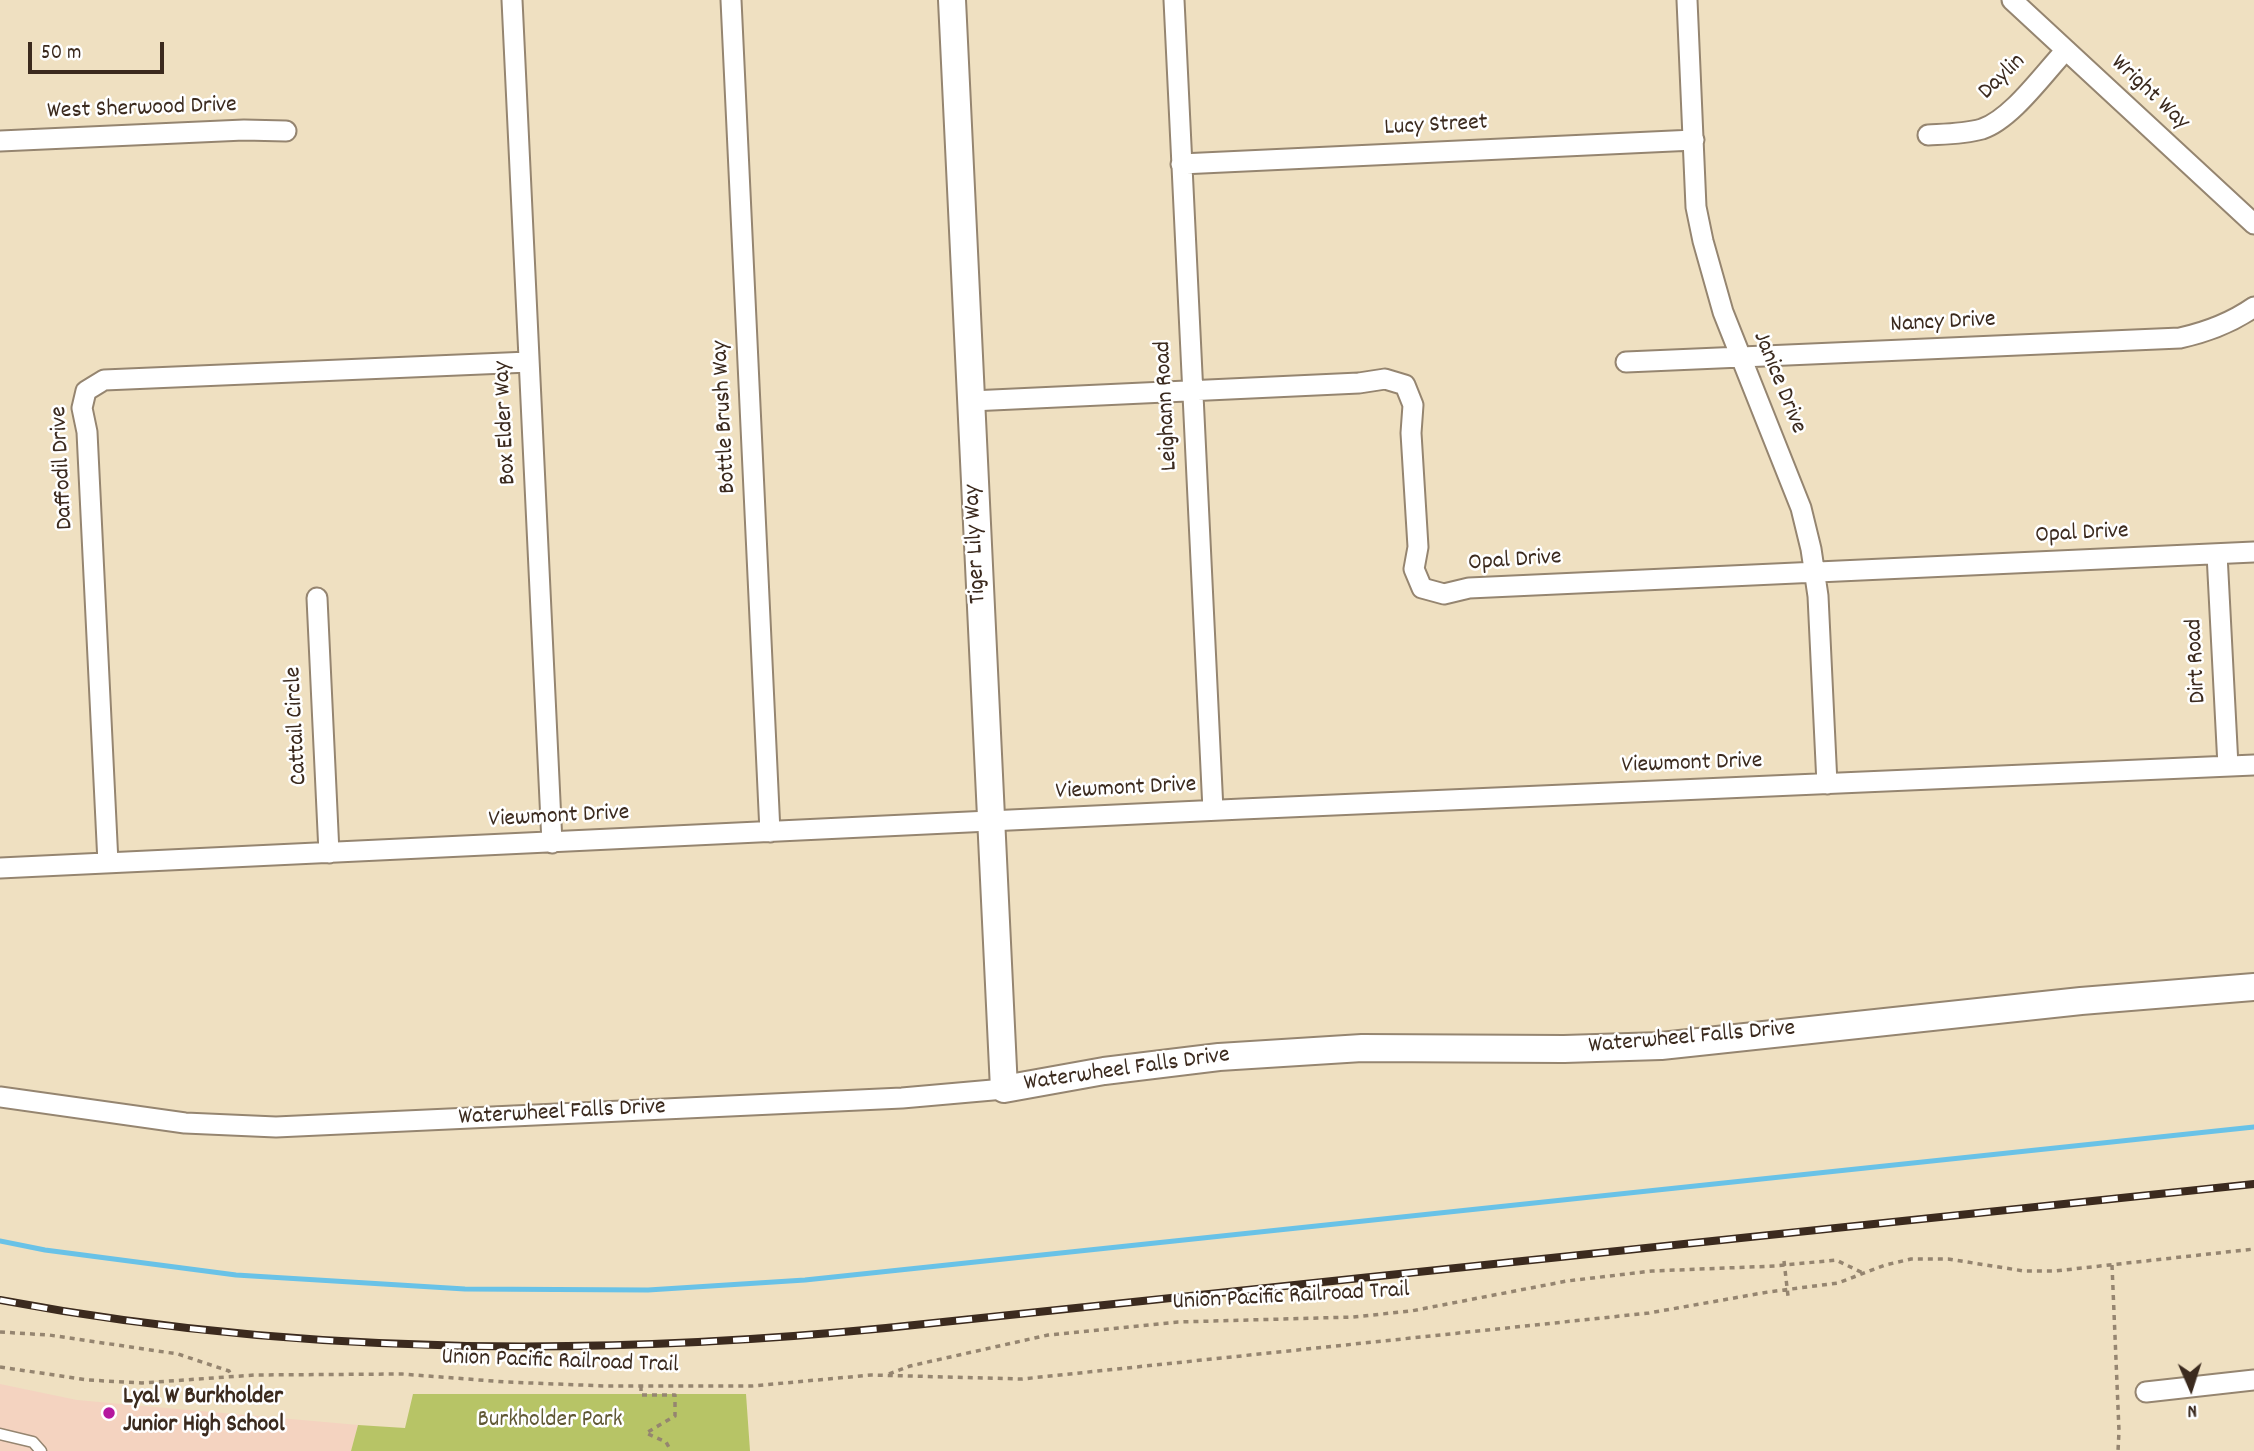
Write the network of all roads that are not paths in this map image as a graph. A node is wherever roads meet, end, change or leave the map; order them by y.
1 (512, 0) edge
2 (730, 0) edge
3 (952, 0) edge
4 (1174, 0) edge
5 (1687, 0) edge
6 (2011, 0) edge
7 (2066, 50) junction
8 (286, 131) dead end
9 (1928, 135) dead end
10 (1693, 140) junction
11 (0, 141) edge
12 (1181, 163) junction
13 (2254, 224) edge
14 (2254, 307) edge
15 (1742, 357) junction
16 (528, 362) junction
17 (1626, 362) dead end
18 (1191, 391) junction
19 (971, 401) junction
20 (2254, 552) edge
21 (2217, 554) junction
22 (1816, 572) junction
23 (317, 598) dead end
24 (2254, 765) edge
25 (2228, 766) junction
26 (1827, 784) junction
27 (1213, 810) junction
28 (990, 822) junction
29 (770, 832) junction
30 (552, 843) junction
31 (329, 853) junction
32 (108, 863) junction
33 (0, 868) edge
34 (2254, 987) edge
35 (1004, 1089) junction
36 (0, 1097) edge
37 (2254, 1381) edge
38 (2146, 1392) dead end
39 (0, 1434) edge
40 (41, 1451) edge

1 - 16 street, Box Elder Way
2 - 29 street, Bottle Brush Way
3 - 19 street, Tiger Lily Way
4 - 12 street, Leighann Road
5 - 10 street, Janice Drive
6 - 7 street, Wright Way
7 - 9 street, Daylin
7 - 13 street, Wright Way
8 - 11 street, West Sherwood Drive
10 - 12 street, Lucy Street
10 - 15 street, Janice Drive
12 - 18 street, Leighann Road
14 - 15 street, Nancy Drive
15 - 17 street, Nancy Drive
15 - 22 street, Janice Drive
16 - 30 street, Box Elder Way
16 - 32 street, Daffodil Drive
18 - 19 street, Opal Drive
18 - 22 street, Opal Drive
18 - 27 street, Leighann Road
19 - 28 street, Tiger Lily Way
20 - 21 street, Opal Drive
21 - 22 street, Opal Drive
21 - 25 street, Dirt Road
22 - 26 street, Janice Drive
23 - 31 street, Cattail Circle
24 - 25 street, Viewmont Drive
25 - 26 street, Viewmont Drive
26 - 27 street, Viewmont Drive
27 - 28 street, Viewmont Drive
28 - 29 street, Viewmont Drive
28 - 35 street, Tiger Lily Way
29 - 30 street, Viewmont Drive
30 - 31 street, Viewmont Drive
31 - 32 street, Viewmont Drive
32 - 33 street, Viewmont Drive
34 - 35 street, Waterwheel Falls Drive
35 - 36 street, Waterwheel Falls Drive
37 - 38 street
39 - 40 lane

